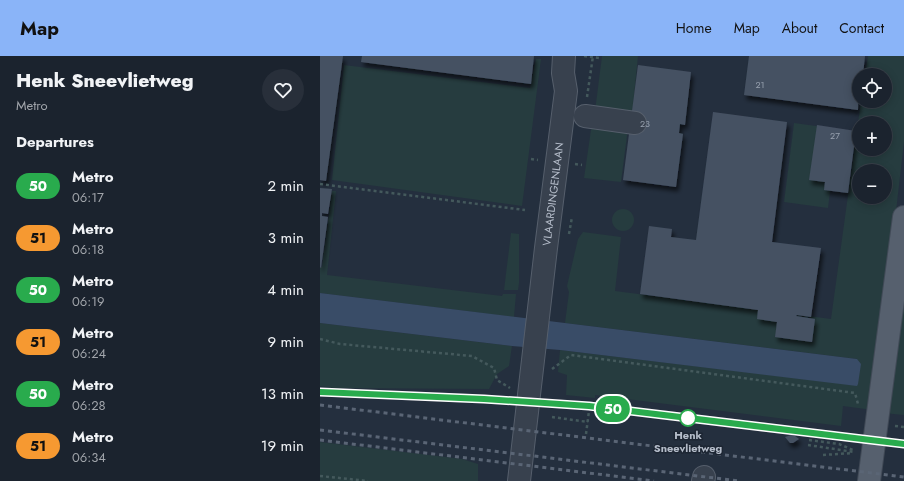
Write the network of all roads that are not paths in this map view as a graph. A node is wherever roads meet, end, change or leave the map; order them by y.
1 (564, 56) edge
2 (586, 57) edge
3 (566, 91) junction
4 (584, 116) dead end
5 (635, 123) dead end
6 (904, 217) edge
7 (519, 481) edge
8 (869, 481) edge

1 - 3 street, VLAARDINGENLAAN
2 - 3 street, VLAARDINGENLAAN
3 - 7 street, VLAARDINGENLAAN
4 - 5 street
6 - 8 main road

